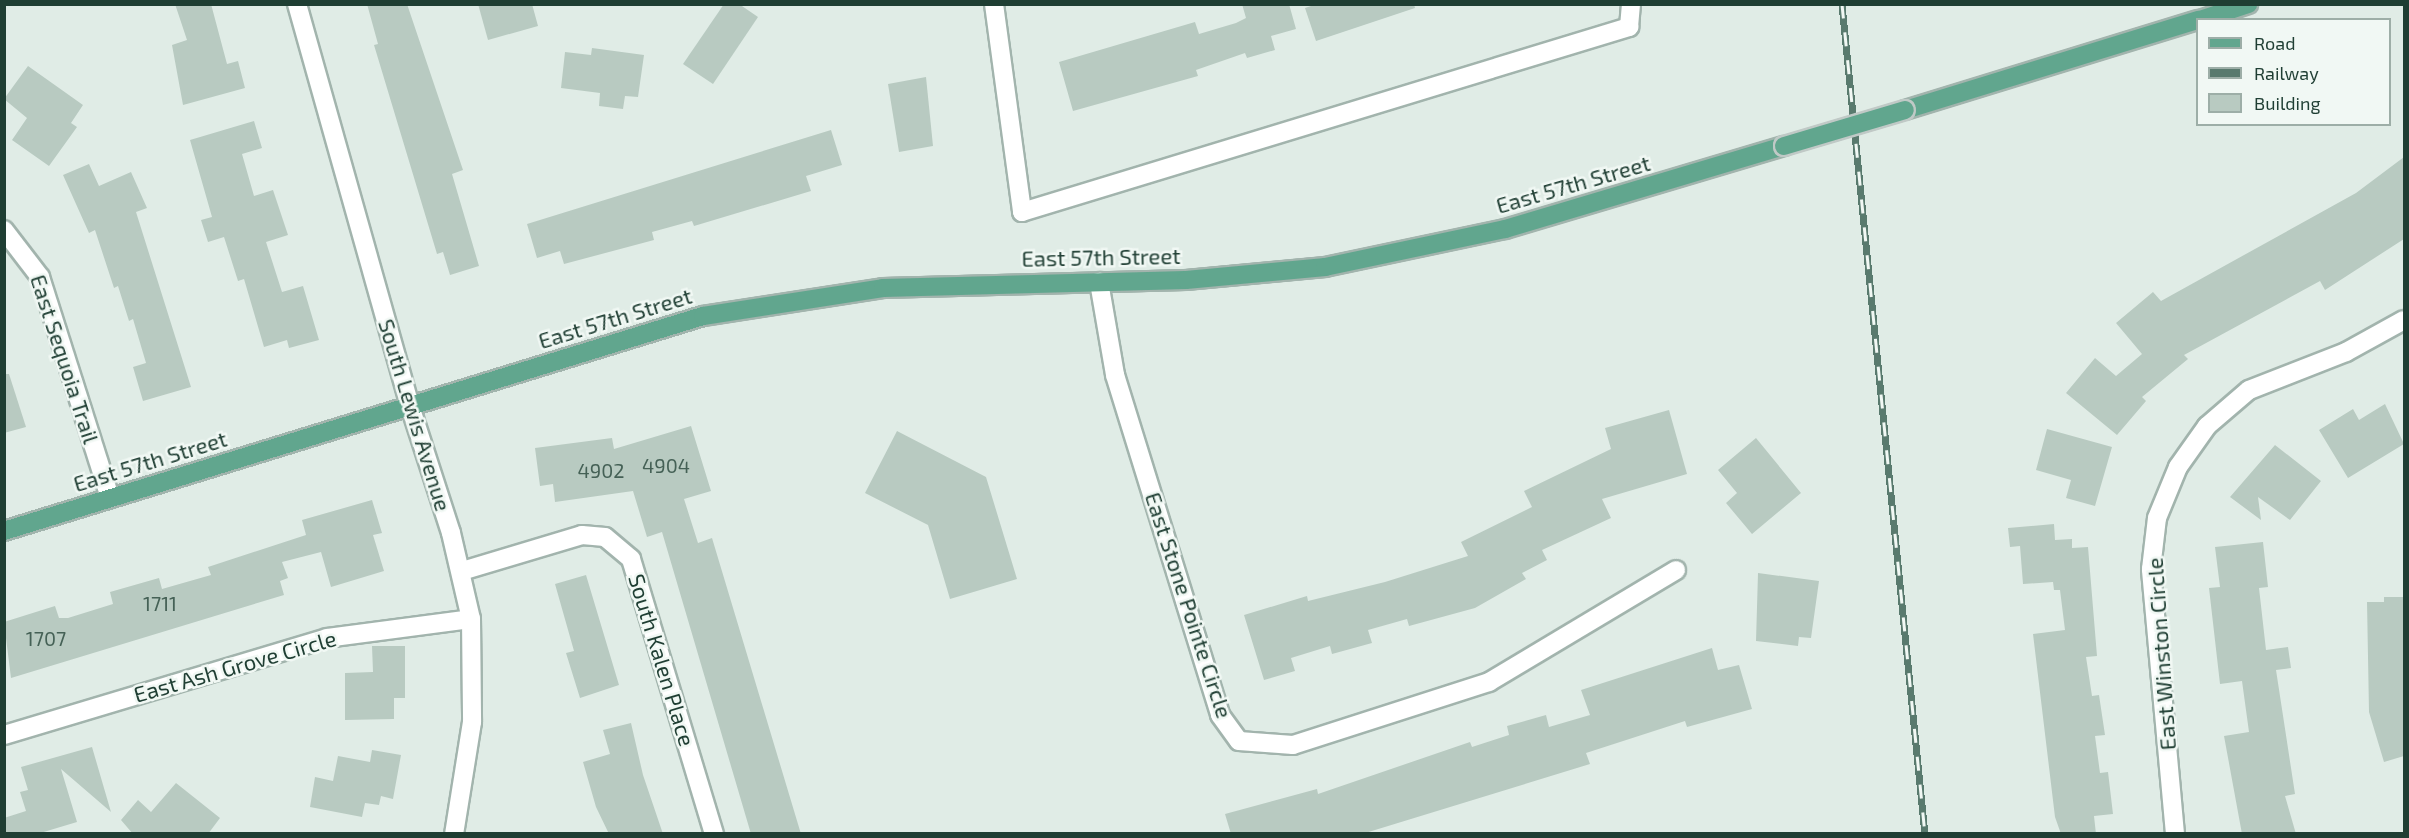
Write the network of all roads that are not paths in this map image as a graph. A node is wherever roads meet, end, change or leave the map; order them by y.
1 (297, 4) edge
2 (994, 4) edge
3 (1631, 4) edge
4 (2248, 4) edge
5 (2204, 18) edge
6 (2196, 21) edge
7 (4, 230) edge
8 (1099, 282) junction
9 (2404, 320) edge
10 (410, 406) junction
11 (110, 498) junction
12 (4, 531) edge
13 (1676, 570) dead end
14 (462, 571) junction
15 (471, 620) junction
16 (4, 735) edge
17 (454, 834) edge
18 (714, 834) edge
19 (2175, 834) edge

1 - 10 street, South Lewis Avenue
2 - 3 street, East 57th Street
4 - 5 main road, East 57th Street
6 - 8 main road, East 57th Street, bridge
7 - 11 street, East Sequoia Trail
8 - 10 main road, East 57th Street
8 - 13 street, East Stone Pointe Circle
9 - 19 street, East Winston Circle
10 - 11 main road, East 57th Street
10 - 14 street, South Lewis Avenue
11 - 12 main road, East 57th Street
14 - 15 street, South Lewis Avenue
14 - 18 street, South Kalen Place
15 - 16 street, East Ash Grove Circle
15 - 17 street, South Lewis Avenue

